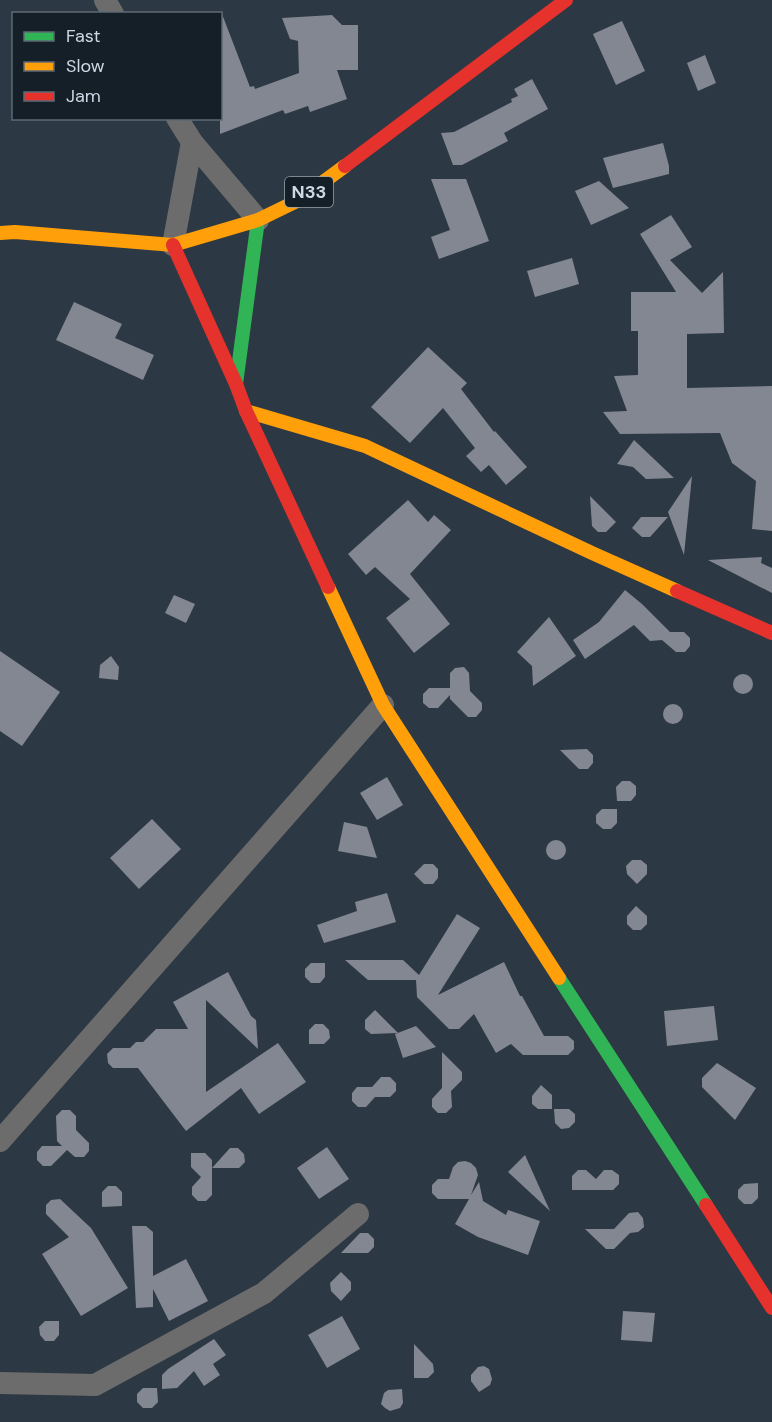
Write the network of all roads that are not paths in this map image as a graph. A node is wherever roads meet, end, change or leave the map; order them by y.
1 (566, 0) edge
2 (178, 120) edge
3 (192, 142) junction
4 (258, 220) junction
5 (0, 233) edge
6 (173, 245) junction
7 (236, 384) junction
8 (246, 411) junction
9 (772, 633) edge
10 (383, 705) junction
11 (0, 1141) edge
12 (358, 1214) dead end
13 (765, 1285) edge
14 (772, 1308) edge
15 (0, 1383) edge

1 - 4 street, N33
2 - 3 street
3 - 4 street
3 - 6 street
4 - 6 street, N33
4 - 7 street
5 - 6 street, N33
6 - 7 street
7 - 8 street
8 - 9 street
8 - 10 street
10 - 11 street
10 - 13 street
12 - 15 street
13 - 14 street

